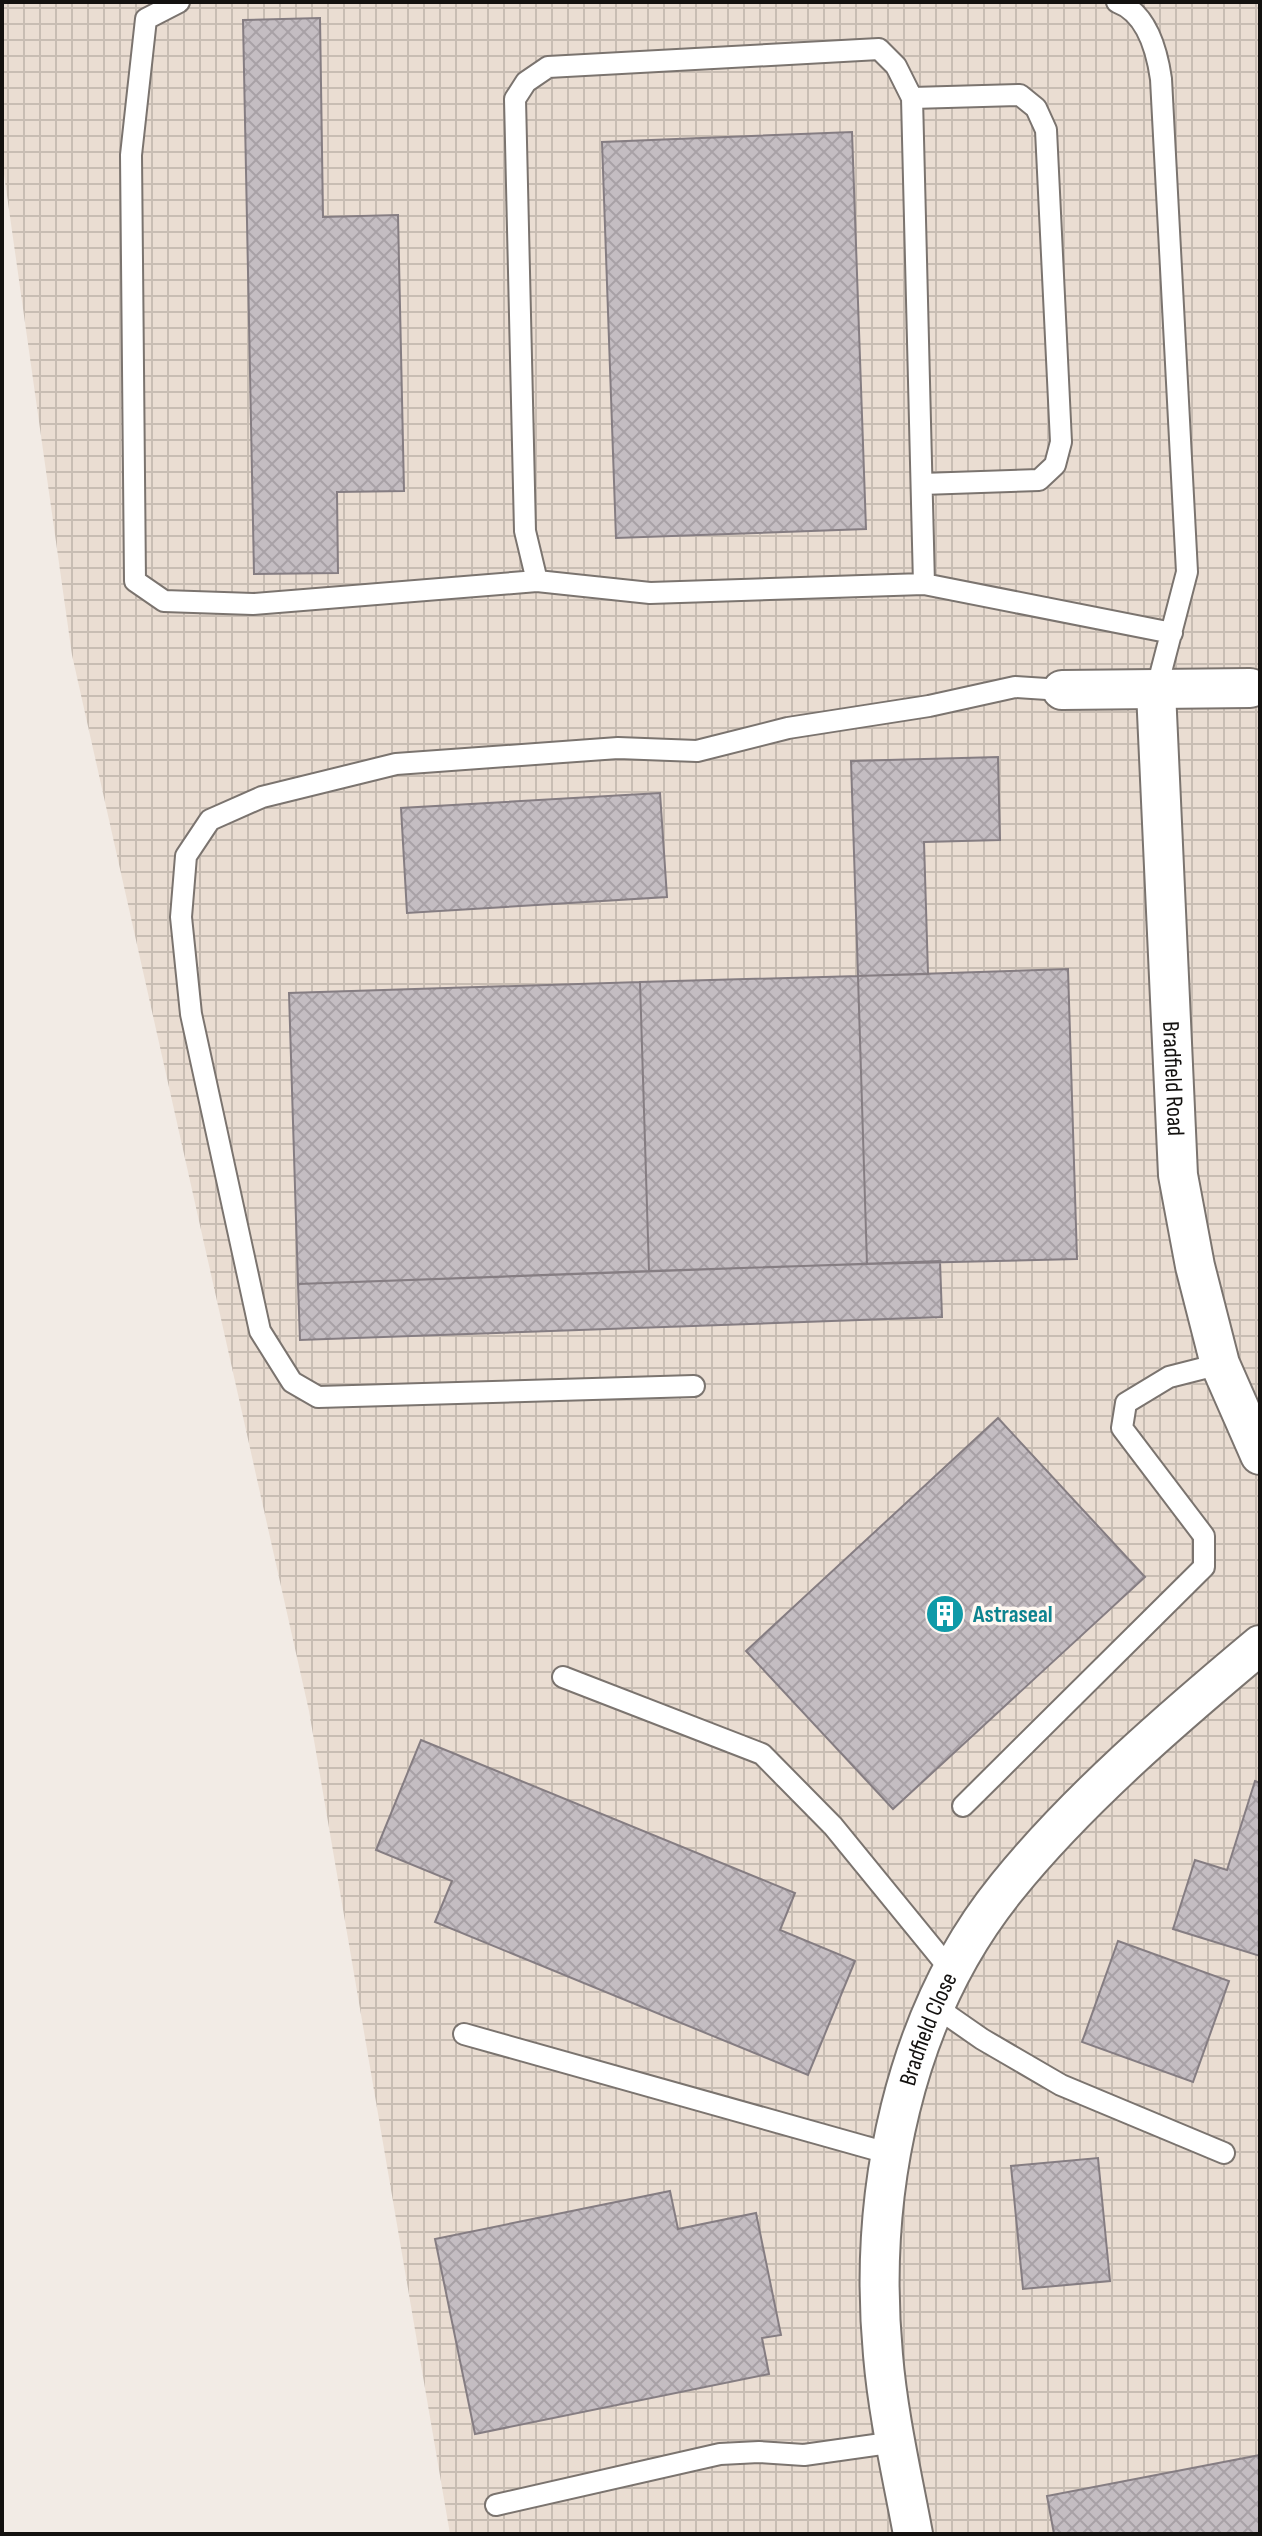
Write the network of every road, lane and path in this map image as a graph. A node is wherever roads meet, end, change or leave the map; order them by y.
1 (179, 2) edge
2 (1117, 2) edge
3 (912, 98) junction
4 (922, 484) junction
5 (537, 581) junction
6 (924, 584) junction
7 (1172, 633) junction
8 (1250, 688) dead end
9 (1062, 690) joint
10 (1156, 691) junction
11 (1220, 1364) junction
12 (694, 1386) dead end
13 (1260, 1455) edge
14 (1260, 1645) edge
15 (563, 1677) dead end
16 (963, 1806) dead end
17 (953, 1973) junction
18 (936, 2007) junction
19 (464, 2034) dead end
20 (1224, 2153) dead end
21 (891, 2154) junction
22 (896, 2442) junction
23 (496, 2505) dead end
24 (913, 2534) edge

1 - 5 lane
2 - 7 lane
3 - 4 lane
3 - 4 lane
3 - 5 lane
4 - 6 lane
5 - 6 lane
6 - 7 lane
7 - 10 lane
8 - 10 street
9 - 10 street
9 - 12 lane
10 - 11 street, Bradfield Road
11 - 13 street, Bradfield Road
11 - 16 lane
14 - 17 street, Bradfield Close
15 - 17 lane
17 - 18 street, Bradfield Close
18 - 20 lane
18 - 21 street, Bradfield Close
19 - 21 lane
21 - 22 street, Bradfield Close
22 - 23 lane
22 - 24 street, Bradfield Close

